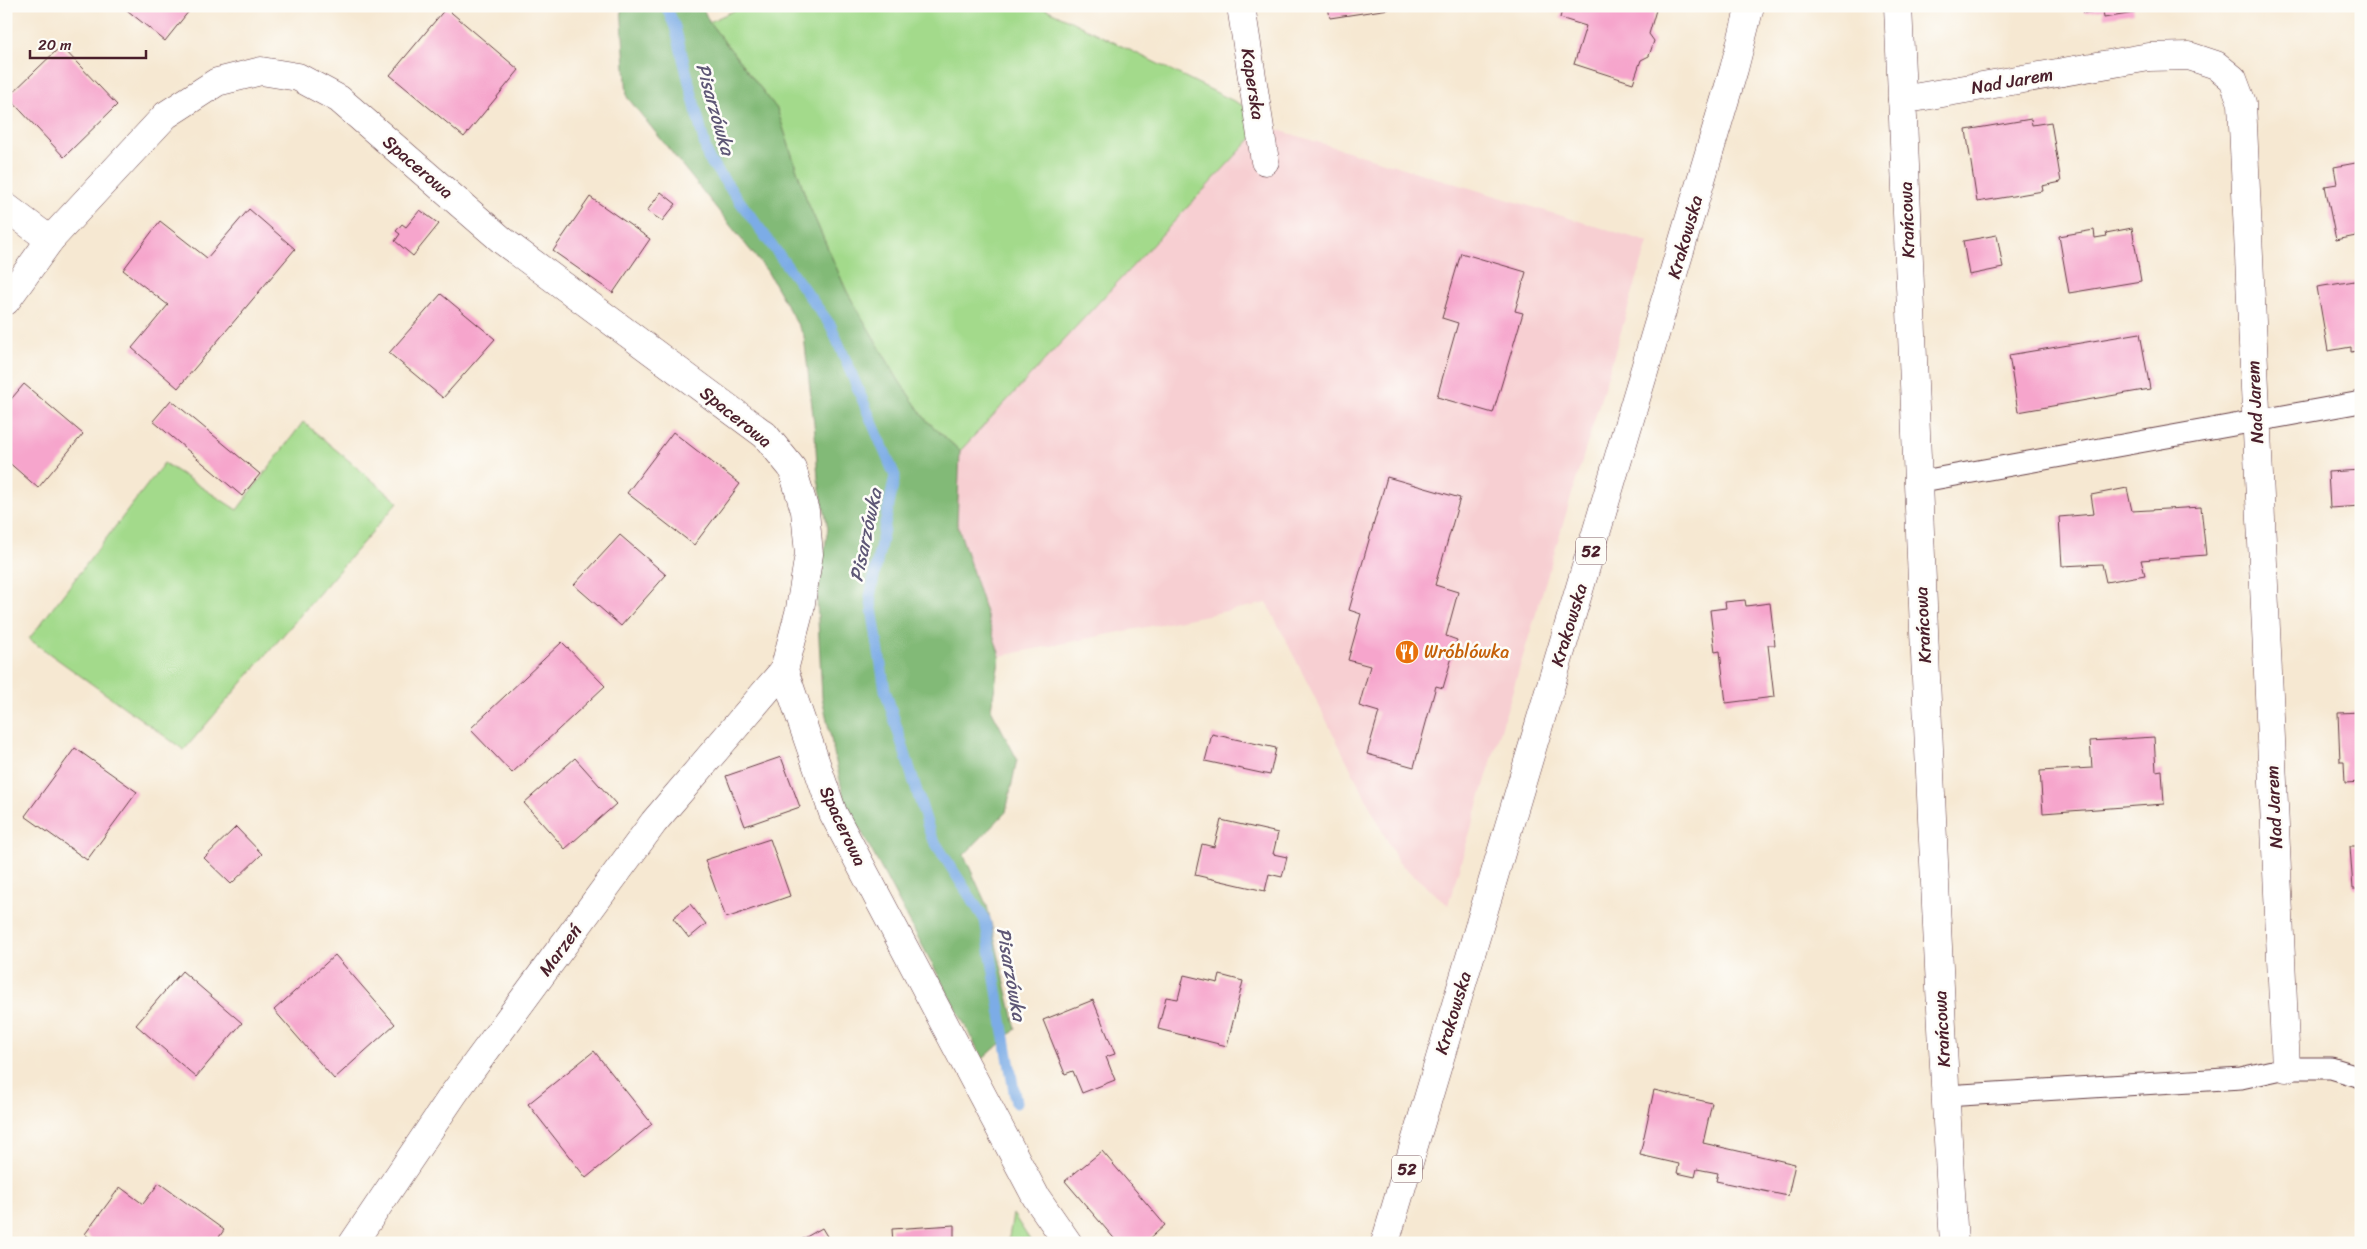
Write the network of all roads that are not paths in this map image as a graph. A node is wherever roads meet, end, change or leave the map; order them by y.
1 (1241, 6) edge
2 (1750, 6) edge
3 (1898, 6) edge
4 (1902, 100) junction
5 (1265, 161) dead end
6 (6, 207) edge
7 (50, 240) junction
8 (6, 302) edge
9 (2361, 402) edge
10 (2256, 422) junction
11 (1917, 482) junction
12 (784, 670) junction
13 (2286, 1068) junction
14 (2361, 1076) edge
15 (1945, 1096) junction
16 (353, 1243) edge
17 (1068, 1243) edge
18 (1385, 1243) edge
19 (1954, 1243) edge

1 - 5 street, Kaperska
2 - 18 street, Krakowska / 52
3 - 4 street, Krańcowa
4 - 10 street, Nad Jarem
4 - 11 street, Krańcowa
6 - 7 street
7 - 8 street, Spacerowa
7 - 12 street, Spacerowa
9 - 10 lane
10 - 11 lane
10 - 13 street, Nad Jarem
11 - 15 street, Krańcowa
12 - 16 street, Marzeń
12 - 17 street, Spacerowa
13 - 14 lane
13 - 15 lane
15 - 19 street, Krańcowa

